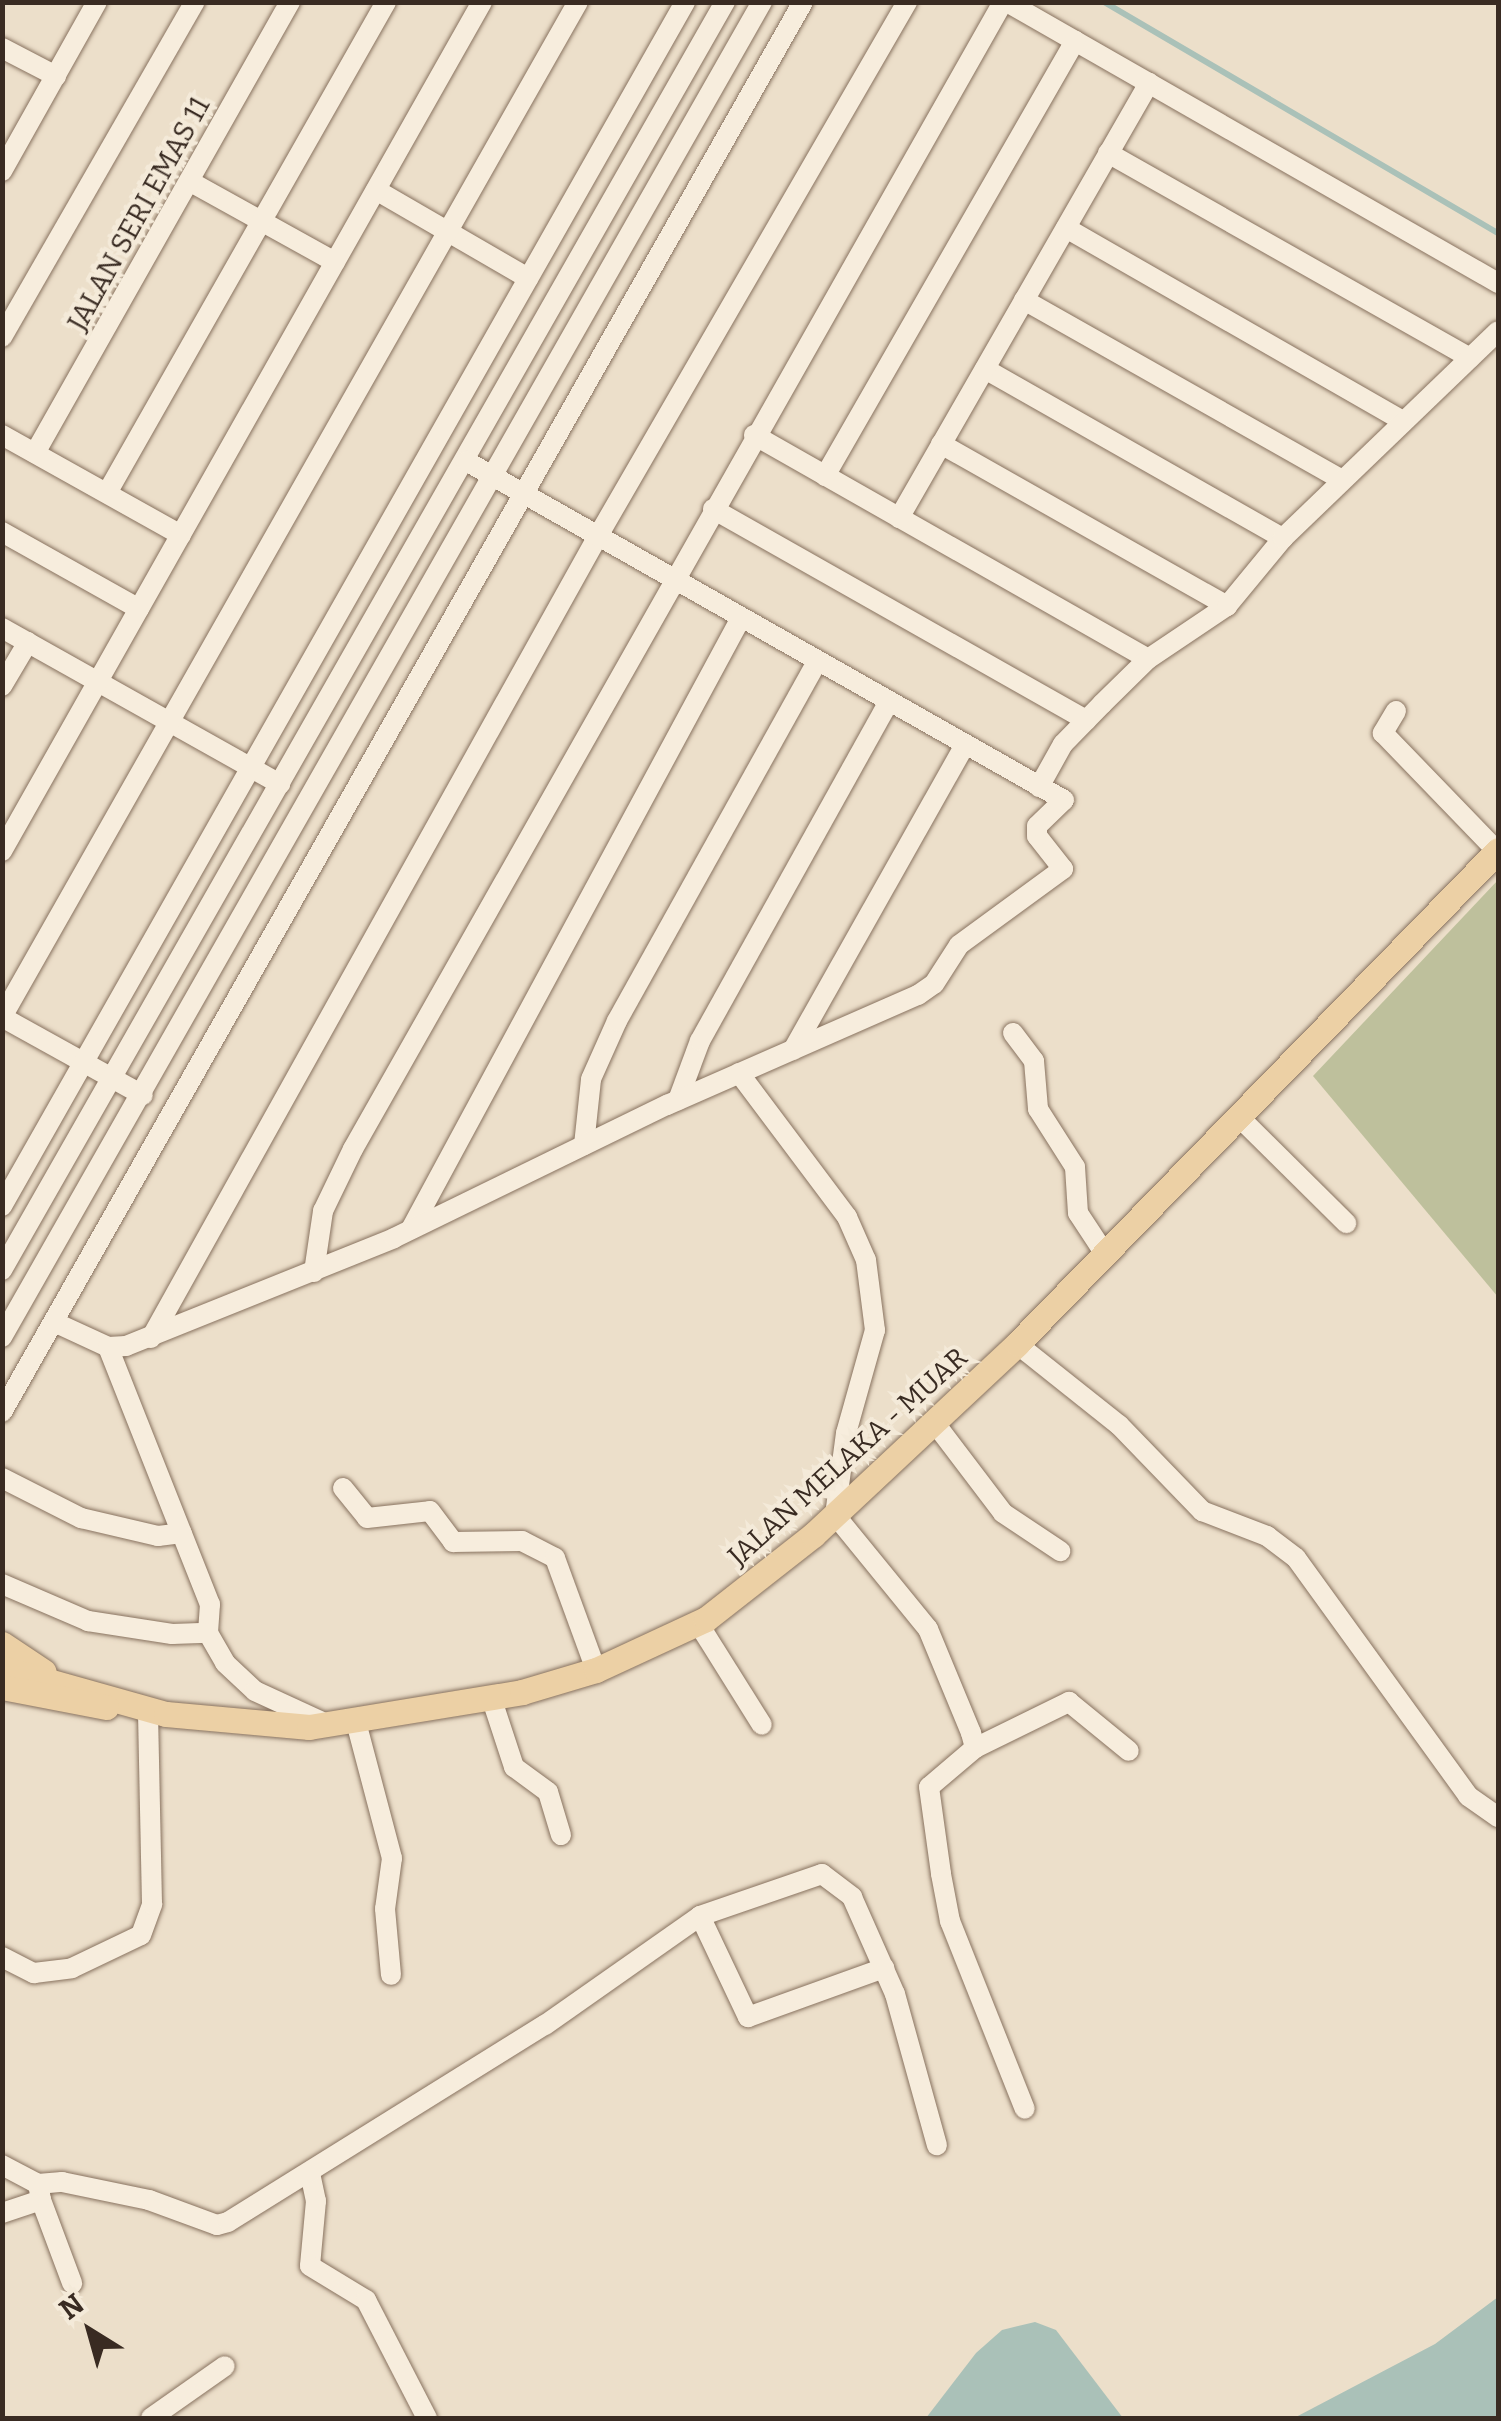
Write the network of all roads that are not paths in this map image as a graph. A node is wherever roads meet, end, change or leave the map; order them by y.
1 (195, 2) edge
2 (290, 2) edge
3 (386, 2) edge
4 (482, 2) edge
5 (578, 2) edge
6 (685, 2) edge
7 (725, 2) edge
8 (762, 2) edge
9 (803, 2) edge
10 (907, 2) edge
11 (1005, 2) edge
12 (94, 4) edge
13 (1075, 41) junction
14 (2, 48) edge
15 (56, 76) junction
16 (1149, 82) junction
17 (1108, 153) junction
18 (2, 171) edge
19 (189, 181) junction
20 (376, 190) junction
21 (262, 222) junction
22 (1066, 228) junction
23 (448, 232) junction
24 (335, 262) junction
25 (528, 278) junction
26 (1498, 283) edge
27 (1024, 300) junction
28 (1498, 330) edge
29 (2, 337) edge
30 (1470, 358) junction
31 (985, 368) junction
32 (1404, 420) junction
33 (2, 435) edge
34 (754, 436) junction
35 (941, 444) junction
36 (36, 453) junction
37 (466, 461) junction
38 (826, 476) junction
39 (494, 477) junction
40 (1341, 480) junction
41 (106, 493) junction
42 (522, 494) junction
43 (713, 508) junction
44 (899, 518) junction
45 (2, 532) edge
46 (181, 535) junction
47 (598, 536) junction
48 (1283, 538) junction
49 (672, 579) junction
50 (1227, 606) junction
51 (139, 609) junction
52 (741, 618) junction
53 (2, 628) edge
54 (28, 642) junction
55 (1148, 659) junction
56 (817, 661) junction
57 (98, 682) junction
58 (2, 686) edge
59 (889, 701) junction
60 (1396, 711) dead end
61 (1086, 720) junction
62 (170, 722) junction
63 (965, 745) junction
64 (250, 768) junction
65 (280, 784) junction
66 (1040, 787) junction
67 (1498, 850) edge
68 (2, 851) edge
69 (2, 1017) edge
70 (1013, 1032) dead end
71 (793, 1050) junction
72 (83, 1062) junction
73 (739, 1073) junction
74 (112, 1078) junction
75 (143, 1096) junction
76 (678, 1100) junction
77 (1239, 1117) junction
78 (584, 1145) junction
79 (2, 1206) edge
80 (1346, 1223) dead end
81 (411, 1230) junction
82 (1105, 1254) junction
83 (2, 1270) edge
84 (314, 1272) junction
85 (54, 1322) junction
86 (6, 1331) edge
87 (151, 1338) junction
88 (42, 1342) junction
89 (1016, 1344) junction
90 (108, 1347) junction
91 (2, 1412) edge
92 (934, 1422) junction
93 (2, 1478) edge
94 (343, 1488) dead end
95 (834, 1515) junction
96 (182, 1533) junction
97 (1060, 1551) dead end
98 (2, 1584) edge
99 (698, 1623) junction
100 (208, 1633) junction
101 (2, 1644) edge
102 (2, 1668) edge
103 (596, 1670) junction
104 (52, 1678) junction
105 (2, 1687) edge
106 (492, 1700) junction
107 (157, 1713) junction
108 (356, 1722) junction
109 (329, 1725) junction
110 (762, 1725) dead end
111 (975, 1748) junction
112 (1130, 1751) dead end
113 (1498, 1817) edge
114 (561, 1835) dead end
115 (700, 1916) junction
116 (2, 1957) edge
117 (884, 1968) junction
118 (392, 1975) dead end
119 (1025, 2108) dead end
120 (937, 2145) dead end
121 (2, 2165) edge
122 (310, 2173) junction
123 (40, 2192) junction
124 (2, 2213) edge
125 (72, 2284) dead end
126 (224, 2366) dead end
127 (150, 2418) edge
128 (426, 2418) edge

1 - 29 street
2 - 19 street, JALAN SERI EMAS 11
3 - 21 street
4 - 20 street
5 - 23 street
6 - 25 street
7 - 37 street
8 - 39 street
9 - 42 street
10 - 47 street
11 - 13 street
11 - 34 street
12 - 15 street
13 - 16 street
13 - 38 street
14 - 15 street
15 - 18 street
16 - 17 street
16 - 26 street
17 - 22 street
17 - 30 street
19 - 21 street
19 - 36 street, JALAN SERI EMAS 11
20 - 23 street
20 - 24 street
21 - 24 street
21 - 41 street
22 - 27 street
22 - 32 street
23 - 25 street
23 - 62 street
24 - 46 street
25 - 64 street
27 - 31 street
27 - 40 street
28 - 30 street
30 - 32 street
31 - 35 street
31 - 48 street
32 - 40 street
33 - 36 street
34 - 38 street
34 - 43 street
35 - 44 street
35 - 50 street
36 - 41 street
37 - 39 street
37 - 65 street
38 - 44 street
39 - 42 street
39 - 75 street
40 - 48 street
41 - 46 street
42 - 47 street
42 - 85 street
43 - 49 street
43 - 61 street
44 - 55 street
45 - 51 street
46 - 51 street
47 - 49 street
47 - 87 street
48 - 50 street
49 - 52 street
49 - 84 street
50 - 55 street
51 - 57 street
52 - 56 street
52 - 81 street
53 - 54 street
54 - 57 street
54 - 58 street
55 - 61 street
56 - 59 street
56 - 78 street
57 - 62 street
57 - 68 street
59 - 63 street
59 - 76 street
60 - 67 street
61 - 66 street
62 - 64 street
62 - 69 street
63 - 66 street
63 - 71 street
64 - 65 street
64 - 72 street
65 - 74 street
66 - 71 street
67 - 77 main road, JALAN MELAKA - MUAR
69 - 72 street
70 - 82 street
71 - 73 street
72 - 74 street
72 - 79 street
73 - 76 street
73 - 95 street
74 - 75 street
74 - 83 street
75 - 86 street
76 - 78 street
77 - 80 street
77 - 82 main road, JALAN MELAKA - MUAR
78 - 81 street
81 - 84 street
82 - 89 main road, JALAN MELAKA - MUAR
84 - 87 street
85 - 88 street
85 - 90 street
86 - 88 street
87 - 90 street
88 - 91 street
89 - 92 main road, JALAN MELAKA - MUAR
89 - 113 street
90 - 96 street
92 - 95 main road, JALAN MELAKA - MUAR
92 - 97 street
93 - 96 street
94 - 103 street
95 - 99 main road, JALAN MELAKA - MUAR
95 - 111 street
96 - 100 street
98 - 100 street
99 - 103 main road, JALAN MELAKA - MUAR
99 - 110 street
100 - 109 street
101 - 104 main road, JALAN MELAKA - MUAR
102 - 104 main road, JALAN MELAKA - MUAR
103 - 106 main road, JALAN MELAKA - MUAR
104 - 107 main road, JALAN MELAKA - MUAR
105 - 107 main road
106 - 108 main road, JALAN MELAKA - MUAR
106 - 114 street
107 - 109 main road, JALAN MELAKA - MUAR
107 - 116 street
108 - 109 main road, JALAN MELAKA - MUAR
108 - 118 street
111 - 112 street
111 - 119 street
115 - 117 street
115 - 117 street
115 - 122 street
117 - 120 street
121 - 123 street
122 - 123 street
122 - 128 street
123 - 124 street
123 - 125 street
126 - 127 street

